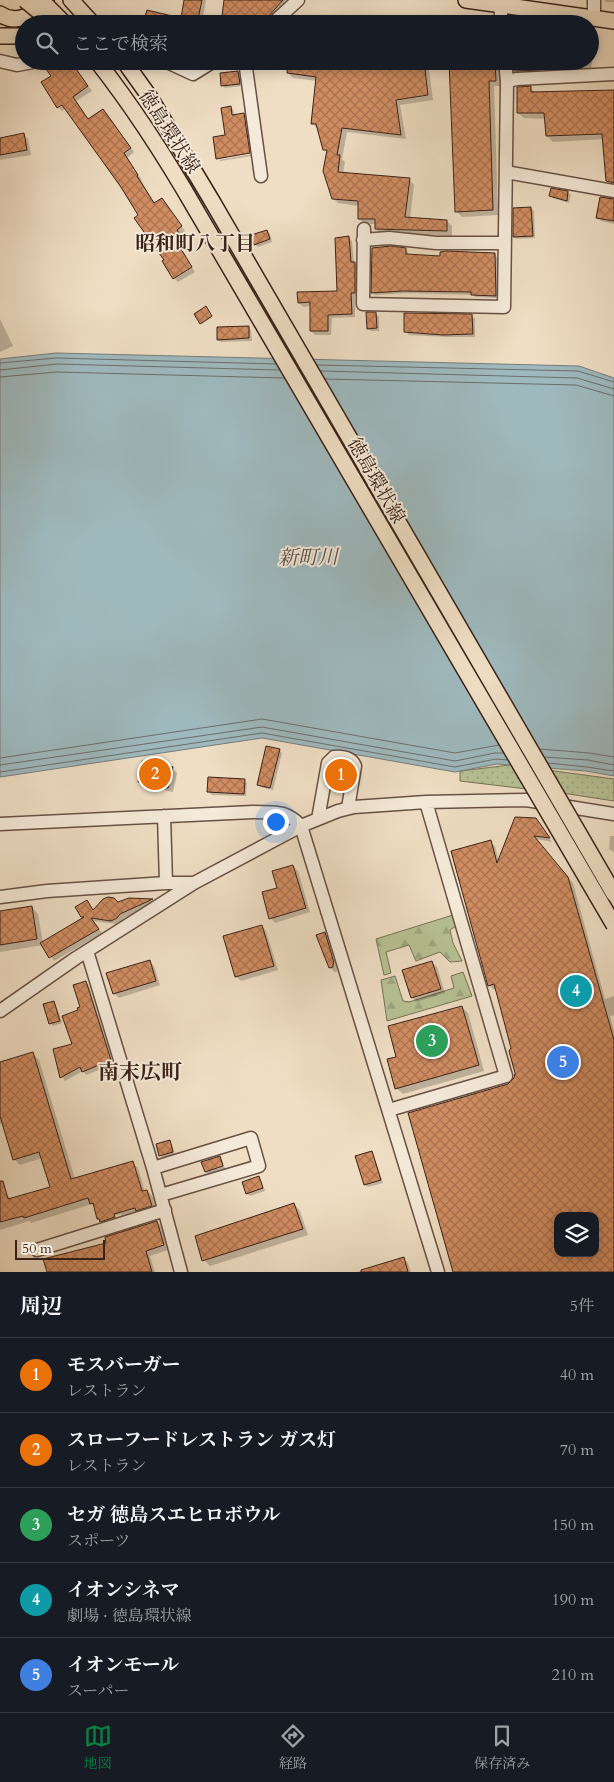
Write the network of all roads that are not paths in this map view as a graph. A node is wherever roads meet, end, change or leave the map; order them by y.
1 (24, 0) edge
2 (41, 0) edge
3 (47, 0) edge
4 (63, 0) edge
5 (71, 0) edge
6 (298, 0) edge
7 (466, 0) edge
8 (594, 0) edge
9 (500, 5) junction
10 (0, 14) edge
11 (29, 15) edge
12 (43, 15) edge
13 (52, 15) edge
14 (56, 15) edge
15 (85, 15) edge
16 (282, 15) edge
17 (501, 15) edge
18 (572, 15) edge
19 (594, 15) edge
20 (15, 19) edge
21 (599, 19) edge
22 (614, 21) edge
23 (0, 36) edge
24 (15, 36) edge
25 (0, 60) edge
26 (15, 64) edge
27 (100, 70) edge
28 (105, 70) edge
29 (130, 70) edge
30 (184, 70) edge
31 (199, 70) edge
32 (246, 70) edge
33 (506, 70) edge
34 (614, 74) edge
35 (507, 81) junction
36 (123, 95) junction
37 (506, 172) junction
38 (261, 176) dead end
39 (614, 191) edge
40 (505, 243) junction
41 (426, 802) junction
42 (558, 805) junction
43 (348, 808) junction
44 (614, 814) edge
45 (164, 816) junction
46 (318, 819) junction
47 (569, 822) junction
48 (0, 824) edge
49 (301, 826) junction
50 (166, 883) junction
51 (194, 883) junction
52 (614, 883) edge
53 (1, 893) edge
54 (614, 894) edge
55 (614, 925) edge
56 (614, 931) edge
57 (87, 951) junction
58 (0, 1011) edge
59 (389, 1110) junction
60 (153, 1168) junction
61 (161, 1195) junction
62 (165, 1210) junction
63 (37, 1250) dead end
64 (181, 1272) edge
65 (438, 1272) edge

1 - 12 main road, bridge
2 - 14 main road, bridge
3 - 11 main road
4 - 13 main road
5 - 15 main road
6 - 16 street
7 - 9 main road
8 - 19 street
9 - 17 street
9 - 18 main road
10 - 20 main road
21 - 22 main road
23 - 24 main road
25 - 26 street
27 - 36 main road
28 - 36 main road, 徳島環状線
29 - 54 main road, 徳島環状線, bridge
30 - 31 street
32 - 38 street
33 - 35 street
34 - 35 street
35 - 37 street
36 - 55 main road, 徳島環状線, bridge
37 - 39 street
37 - 40 street
40 - 40 street
41 - 42 street
41 - 43 street
41 - 59 street
42 - 44 street
42 - 47 street
43 - 46 street
43 - 46 street
45 - 48 street
45 - 49 street
45 - 50 street
46 - 49 street
47 - 52 street
47 - 56 street
49 - 51 street
49 - 59 street
50 - 51 street
50 - 53 street
51 - 57 street
57 - 58 street
57 - 60 street
59 - 65 street
60 - 61 street
60 - 61 street
61 - 62 street
62 - 63 street
62 - 64 street

